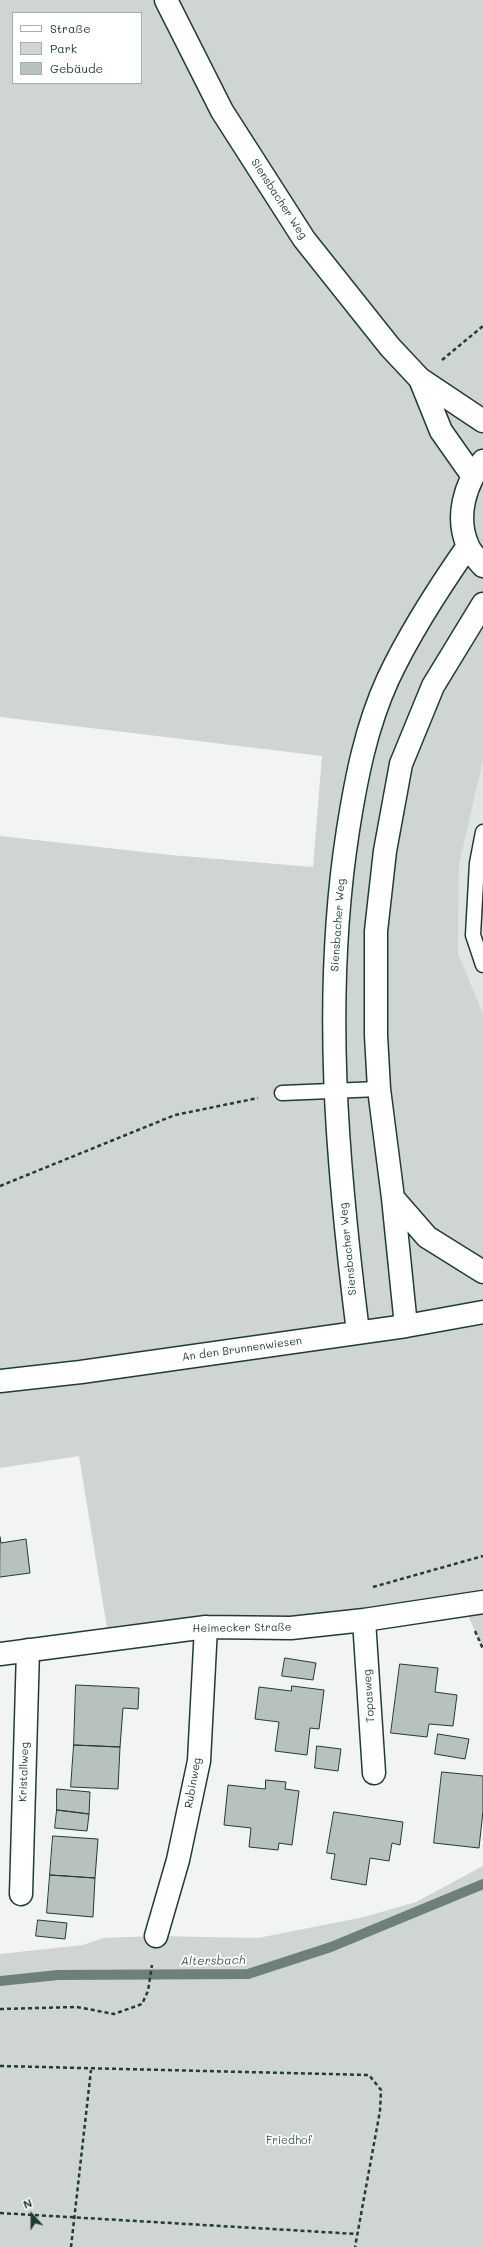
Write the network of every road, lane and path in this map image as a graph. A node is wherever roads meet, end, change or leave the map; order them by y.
1 (166, 0) edge
2 (483, 326) edge
3 (420, 379) junction
4 (483, 421) edge
5 (478, 468) edge
6 (468, 546) junction
7 (483, 566) edge
8 (483, 604) edge
9 (483, 832) edge
10 (483, 965) edge
11 (379, 1089) junction
12 (334, 1091) junction
13 (282, 1093) joint
14 (0, 1186) edge
15 (394, 1198) junction
16 (483, 1272) edge
17 (483, 1312) edge
18 (406, 1326) junction
19 (358, 1332) junction
20 (0, 1381) edge
21 (483, 1602) edge
22 (364, 1620) junction
23 (206, 1627) junction
24 (28, 1650) junction
25 (0, 1654) edge
26 (374, 1773) dead end
27 (21, 1894) dead end
28 (156, 1936) dead end
29 (148, 1991) dead end
30 (0, 2009) edge
31 (0, 2066) edge
32 (91, 2070) junction
33 (0, 2213) edge
34 (74, 2217) junction
35 (357, 2234) junction
36 (71, 2247) edge
37 (355, 2247) edge

1 - 3 street, Siensbacher Weg
2 - 3 path
3 - 4 street, Siensbacher Weg
3 - 5 street, Siensbacher Weg
5 - 6 street
6 - 7 street
6 - 12 street, Siensbacher Weg
8 - 11 street
9 - 10 lane
11 - 12 lane
11 - 15 street
12 - 13 lane
12 - 19 street, Siensbacher Weg
13 - 14 path
15 - 16 street
15 - 18 street
17 - 18 street, An den Brunnenwiesen
18 - 19 street, An den Brunnenwiesen
19 - 20 street, An den Brunnenwiesen
21 - 22 street, Heimecker Straße
22 - 23 street, Heimecker Straße
22 - 26 street, Topasweg
23 - 24 street, Heimecker Straße
23 - 28 street, Rubinweg
24 - 25 street, Heimecker Straße
24 - 27 street, Kristallweg
29 - 30 path
31 - 32 path
32 - 34 path
32 - 35 path
33 - 34 path
34 - 35 path
34 - 36 path
35 - 37 path

